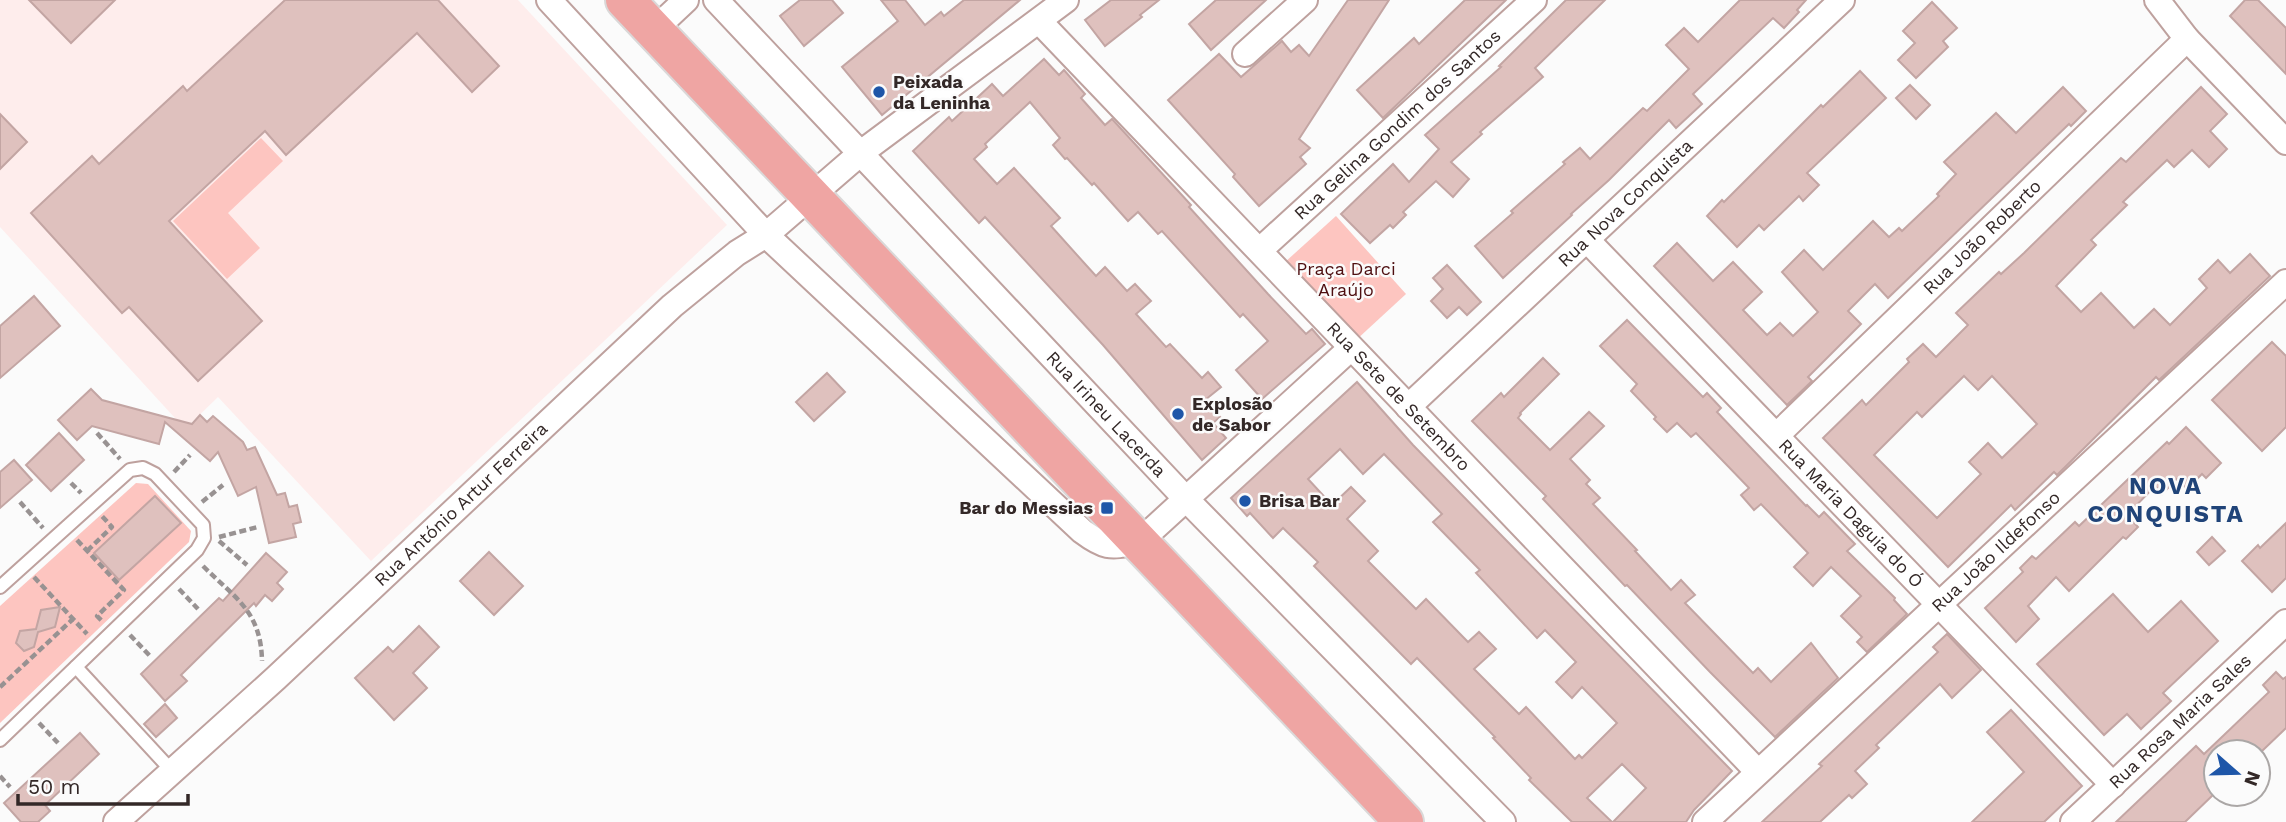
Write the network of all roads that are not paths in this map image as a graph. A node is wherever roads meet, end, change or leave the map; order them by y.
1 (549, 0) edge
2 (625, 0) edge
3 (686, 0) edge
4 (716, 0) edge
5 (1066, 0) edge
6 (1305, 0) edge
7 (1534, 0) edge
8 (1842, 0) edge
9 (2157, 0) edge
10 (1039, 21) junction
11 (653, 29) junction
12 (2188, 39) junction
13 (1245, 54) dead end
14 (2286, 142) edge
15 (862, 152) junction
16 (811, 196) junction
17 (766, 235) junction
18 (1587, 240) junction
19 (1260, 250) junction
20 (2286, 282) edge
21 (1351, 348) junction
22 (1408, 407) junction
23 (1777, 435) junction
24 (1186, 499) junction
25 (1139, 542) junction
26 (0, 587) edge
27 (1940, 604) junction
28 (2285, 624) edge
29 (76, 667) junction
30 (0, 740) edge
31 (172, 771) junction
32 (1758, 772) junction
33 (2113, 785) junction
34 (116, 822) edge
35 (1404, 822) edge
36 (1503, 822) edge
37 (1705, 822) edge
38 (2073, 822) edge

1 - 17 street
2 - 11 main road
3 - 11 street
4 - 15 street, Rua Irineu Lacerda
5 - 10 street, Rua António Artur Ferreira
6 - 13 street
7 - 19 street, Rua Gelina Gondim dos Santos
8 - 18 street, Rua Nova Conquista
9 - 12 street
10 - 15 street, Rua António Artur Ferreira
10 - 19 street, Rua Sete de Setembro
11 - 16 main road
12 - 14 street
12 - 23 street, Rua João Roberto
15 - 16 street, Rua António Artur Ferreira
15 - 24 street, Rua Irineu Lacerda
16 - 17 street, Rua António Artur Ferreira
16 - 25 main road
17 - 25 street
17 - 31 street, Rua António Artur Ferreira
18 - 22 street, Rua Nova Conquista
18 - 23 street, Rua Maria Daguia do Ó
19 - 21 street, Rua Sete de Setembro
20 - 27 street, Rua João Ildefonso
21 - 22 street, Rua Sete de Setembro
21 - 24 street
22 - 32 street, Rua Sete de Setembro
23 - 27 street, Rua Maria Daguia do Ó
24 - 25 street
24 - 36 street, Rua Irineu Lacerda
25 - 35 main road
26 - 29 lane
27 - 32 street, Rua João Ildefonso
27 - 33 street, Rua Maria Daguia do Ó
28 - 33 street, Rua Rosa Maria Sales
29 - 30 lane
29 - 31 lane
31 - 34 street, Rua António Artur Ferreira
32 - 37 street, Rua João Ildefonso
33 - 38 street, Rua Rosa Maria Sales

